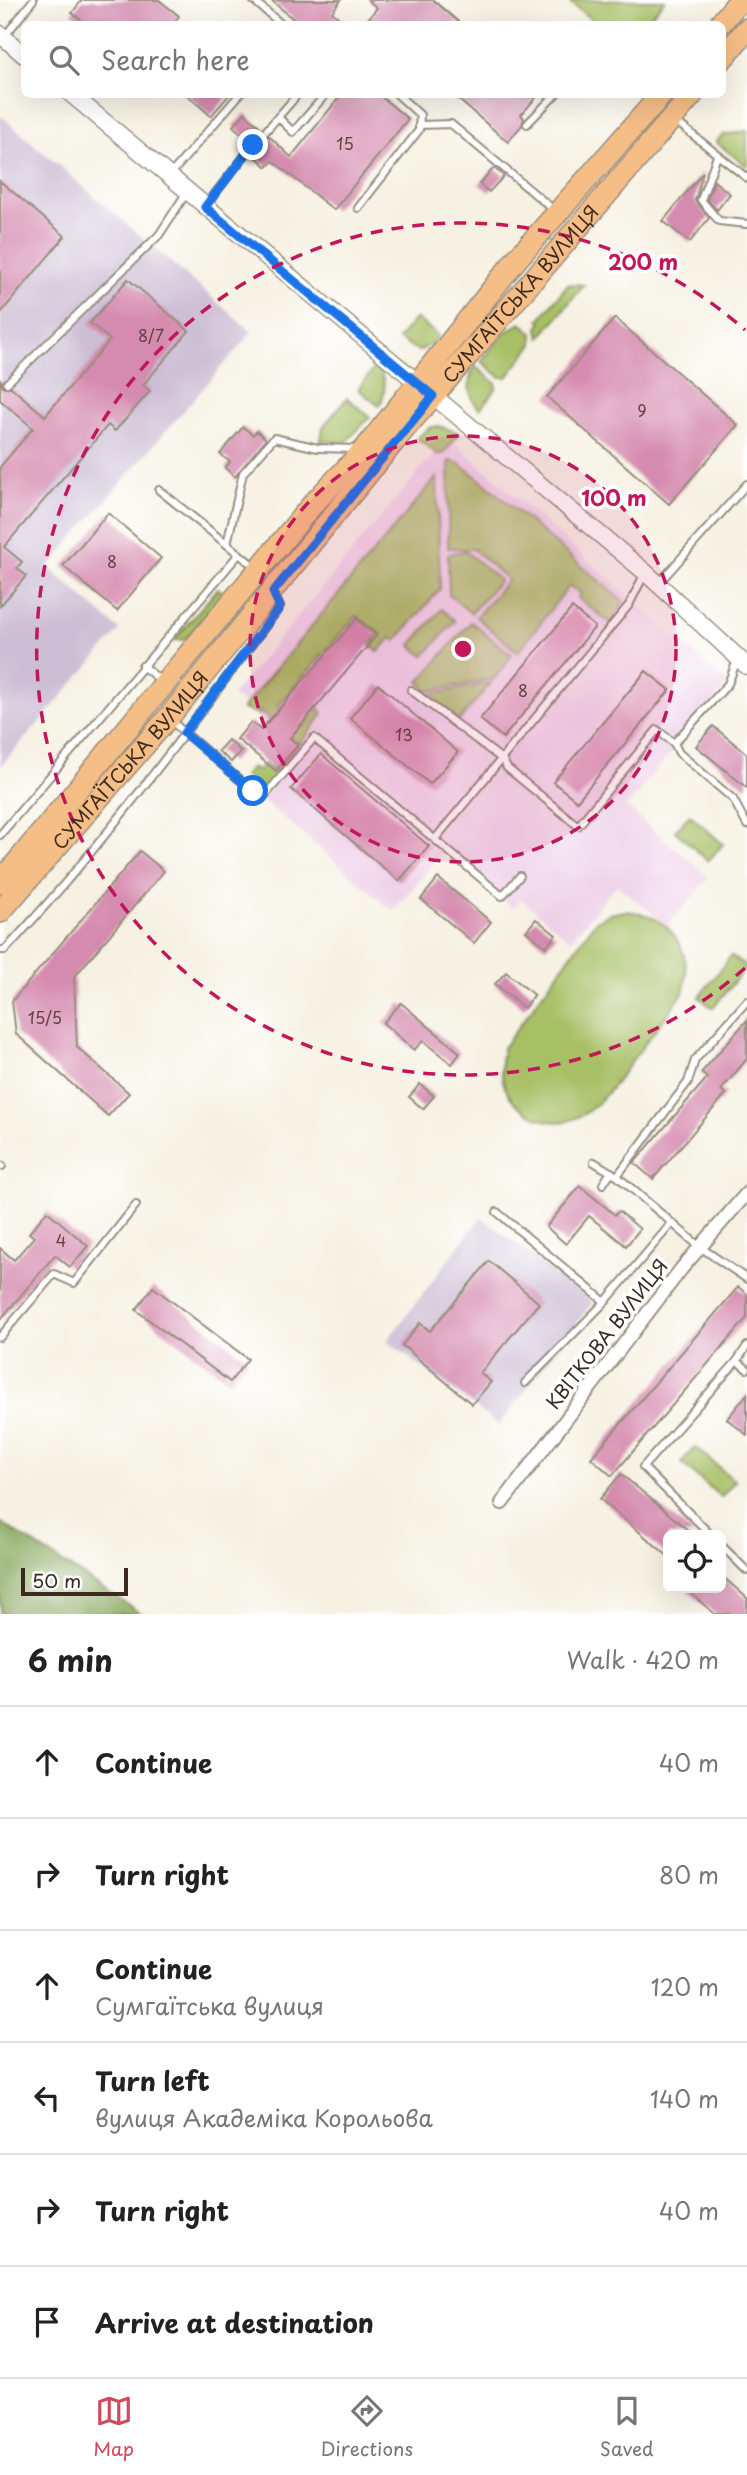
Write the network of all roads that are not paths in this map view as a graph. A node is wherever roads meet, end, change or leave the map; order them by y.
1 (33, 0) edge
2 (253, 0) edge
3 (740, 0) edge
4 (278, 21) edge
5 (722, 21) edge
6 (747, 29) edge
7 (2, 36) edge
8 (21, 52) edge
9 (726, 55) edge
10 (76, 98) edge
11 (236, 98) edge
12 (295, 98) edge
13 (323, 98) edge
14 (401, 98) edge
15 (552, 98) edge
16 (653, 98) edge
17 (690, 98) edge
18 (278, 117) junction
19 (673, 118) junction
20 (527, 124) dead end
21 (419, 125) junction
22 (265, 132) dead end
23 (253, 145) dead end
24 (717, 156) junction
25 (168, 176) junction
26 (747, 178) edge
27 (187, 192) junction
28 (205, 207) junction
29 (358, 208) dead end
30 (559, 213) junction
31 (747, 224) edge
32 (7, 383) dead end
33 (425, 390) junction
34 (365, 449) junction
35 (747, 484) edge
36 (159, 490) dead end
37 (227, 544) junction
38 (239, 554) junction
39 (259, 570) junction
40 (645, 572) junction
41 (658, 585) junction
42 (273, 592) junction
43 (743, 662) edge
44 (142, 666) junction
45 (165, 683) junction
46 (411, 690) dead end
47 (168, 718) junction
48 (184, 733) junction
49 (674, 743) junction
50 (503, 760) junction
51 (747, 825) edge
52 (0, 835) edge
53 (435, 839) junction
54 (520, 876) dead end
55 (0, 883) edge
56 (0, 912) edge
57 (0, 950) edge
58 (747, 1001) edge
59 (594, 1162) dead end
60 (614, 1174) junction
61 (603, 1184) dead end
62 (747, 1193) edge
63 (136, 1205) dead end
64 (497, 1212) dead end
65 (672, 1223) junction
66 (700, 1247) junction
67 (747, 1279) edge
68 (605, 1301) junction
69 (0, 1337) edge
70 (747, 1346) edge
71 (737, 1361) junction
72 (747, 1369) edge
73 (525, 1383) dead end
74 (502, 1503) dead end
75 (706, 1530) edge
76 (726, 1550) edge
77 (747, 1571) edge

1 - 7 lane
2 - 4 lane
3 - 5 main road
6 - 9 main road
7 - 8 street
10 - 25 street
11 - 25 lane
12 - 18 lane
13 - 18 lane
14 - 21 lane
15 - 20 lane
16 - 30 main road, СУМГАЇТСЬКА ВУЛИЦЯ
17 - 19 main road, СУМГАЇТСЬКА ВУЛИЦЯ
18 - 22 lane
19 - 24 lane
19 - 33 main road, СУМГАЇТСЬКА ВУЛИЦЯ
21 - 29 lane
21 - 30 lane
23 - 28 lane
24 - 26 lane
24 - 31 lane
25 - 27 street
27 - 28 street
27 - 32 lane
28 - 33 street
30 - 33 main road, СУМГАЇТСЬКА ВУЛИЦЯ
33 - 34 main road, СУМГАЇТСЬКА ВУЛИЦЯ
33 - 40 street
33 - 42 main road, СУМГАЇТСЬКА ВУЛИЦЯ
34 - 37 lane
34 - 39 main road, СУМГАЇТСЬКА ВУЛИЦЯ
35 - 41 lane
36 - 37 lane
37 - 38 lane
38 - 39 lane
38 - 44 lane
39 - 45 main road, СУМГАЇТСЬКА ВУЛИЦЯ
40 - 41 street
40 - 50 lane
41 - 43 street
42 - 47 main road, СУМГАЇТСЬКА ВУЛИЦЯ
42 - 48 lane
43 - 49 lane
44 - 45 lane
44 - 52 lane
45 - 55 main road, СУМГАЇТСЬКА ВУЛИЦЯ
46 - 50 lane
47 - 48 lane
47 - 56 main road, СУМГАЇТСЬКА ВУЛИЦЯ
48 - 53 lane
48 - 57 lane
49 - 50 lane
49 - 51 lane
50 - 53 lane
53 - 54 lane
58 - 60 lane
59 - 60 lane
60 - 61 lane
60 - 65 lane
62 - 66 street, КВІТКОВА ВУЛИЦЯ
63 - 69 lane
64 - 68 lane
65 - 66 lane
65 - 68 lane
66 - 67 lane
66 - 74 street, КВІТКОВА ВУЛИЦЯ
68 - 73 lane
70 - 71 lane
71 - 72 lane
71 - 75 lane
76 - 77 lane

